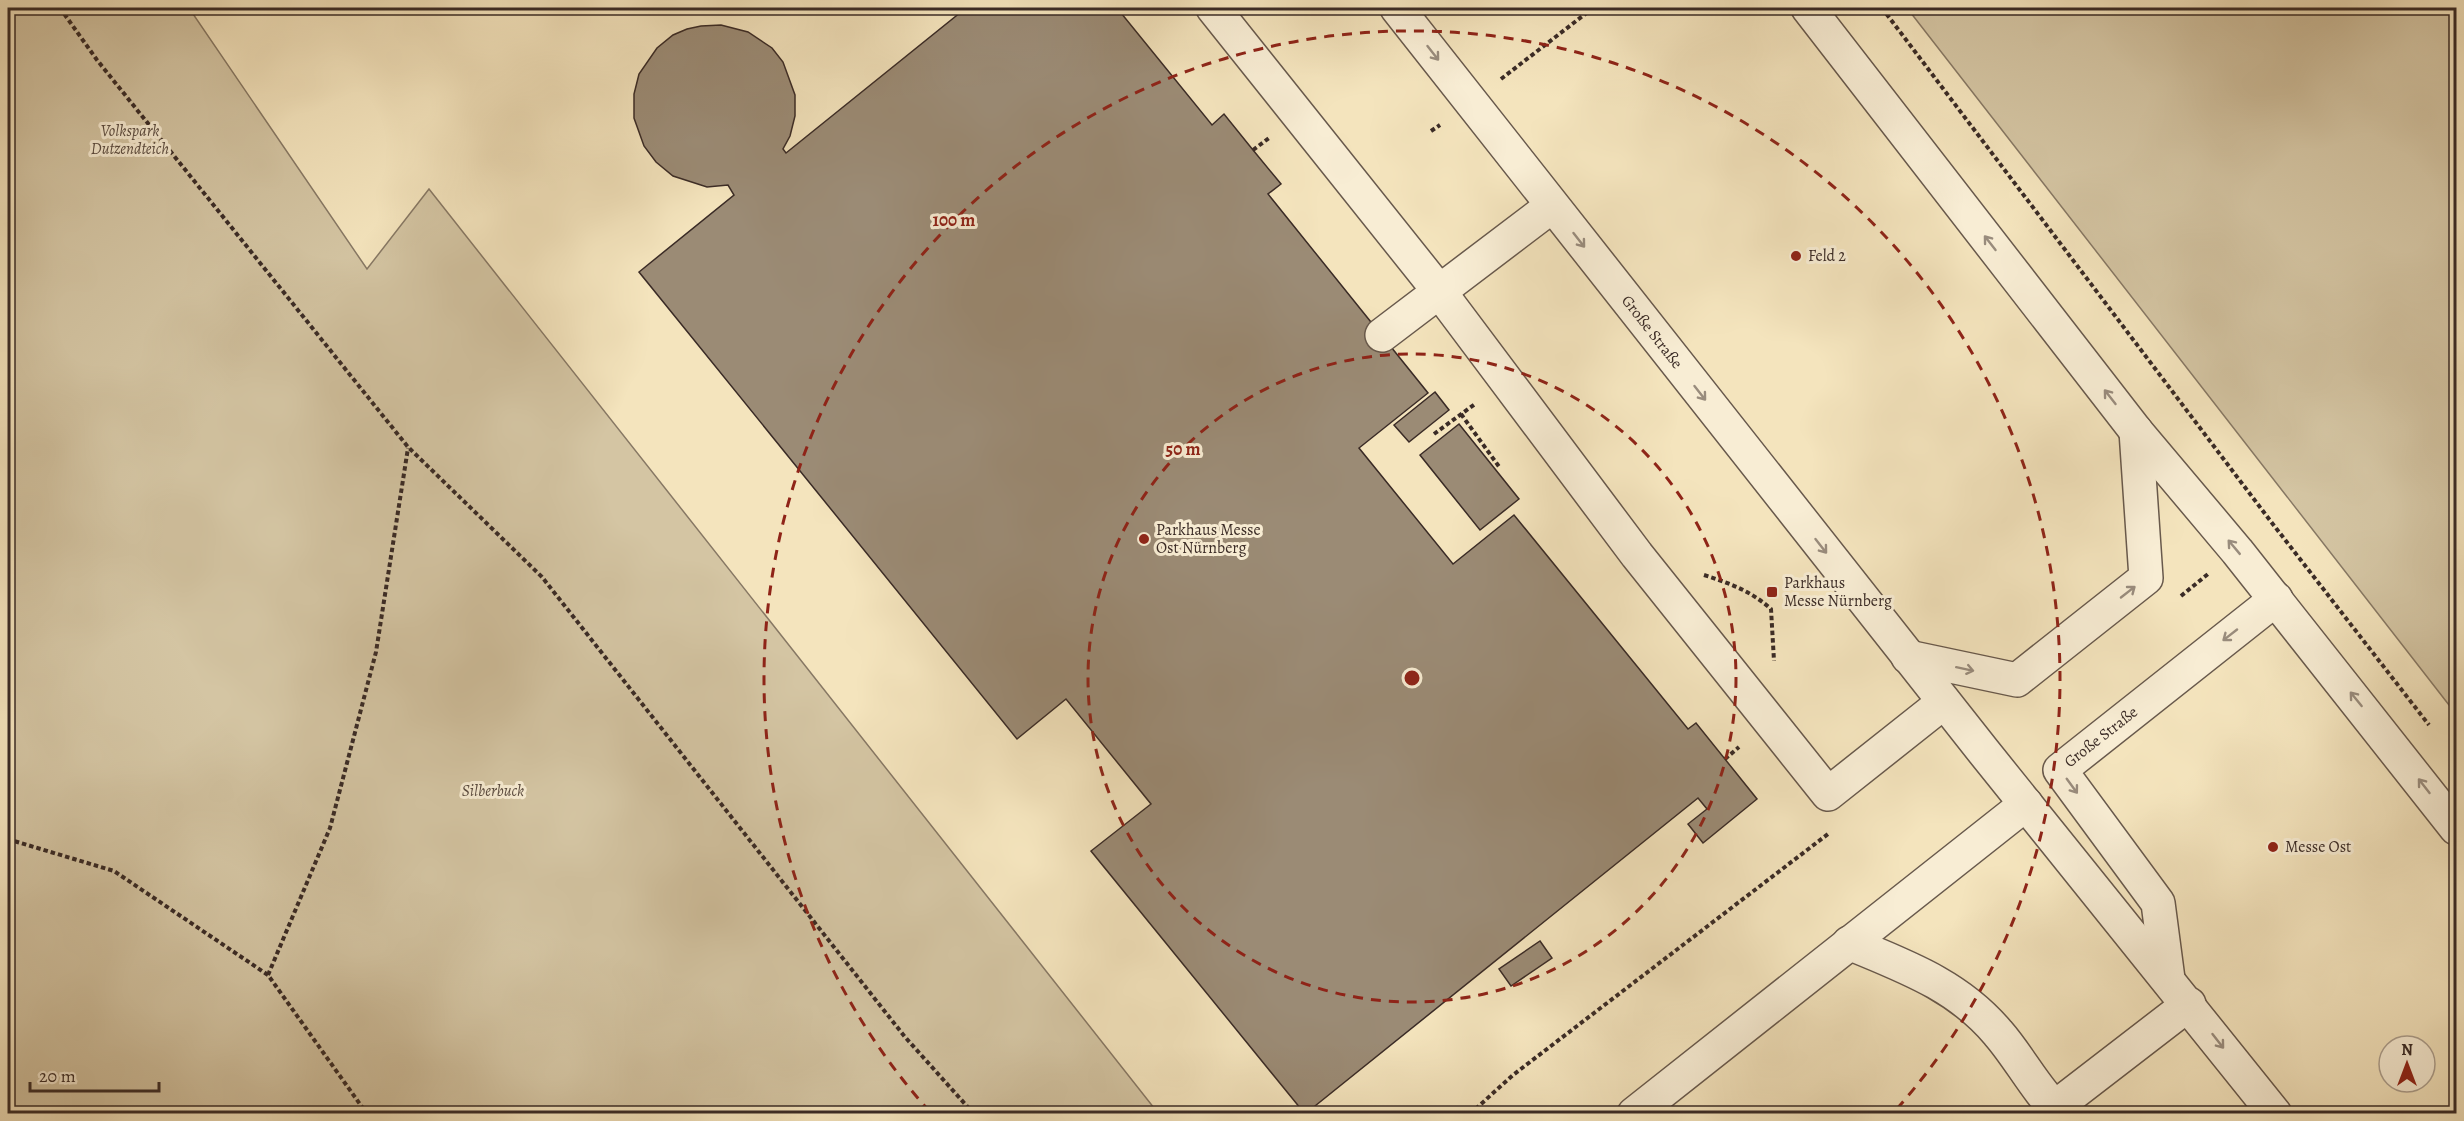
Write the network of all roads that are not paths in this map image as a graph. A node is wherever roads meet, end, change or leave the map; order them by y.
1 (1213, 8) edge
2 (1396, 8) edge
3 (1808, 8) edge
4 (1552, 206) junction
5 (1439, 291) junction
6 (1382, 335) dead end
7 (2136, 431) junction
8 (2276, 599) junction
9 (1908, 657) junction
10 (1944, 702) junction
11 (2026, 804) junction
12 (2457, 828) edge
13 (1849, 944) junction
14 (2168, 979) junction
15 (2189, 1004) junction
16 (1634, 1113) edge
17 (2058, 1113) edge
18 (2275, 1113) edge

1 - 5 lane
2 -> 4 lane, Große Straße
7 -> 3 lane
4 - 5 lane
4 -> 9 lane, Große Straße
5 - 6 lane
5 - 10 lane
8 -> 7 lane
9 -> 7 lane
12 -> 8 lane
8 -> 14 lane, Große Straße
9 - 10 lane, Große Straße
10 - 11 lane, Große Straße
11 - 13 lane
11 - 14 lane, Große Straße
13 - 16 lane
13 - 17 lane
14 - 15 lane, Große Straße
15 - 17 lane
15 -> 18 lane, Große Straße

